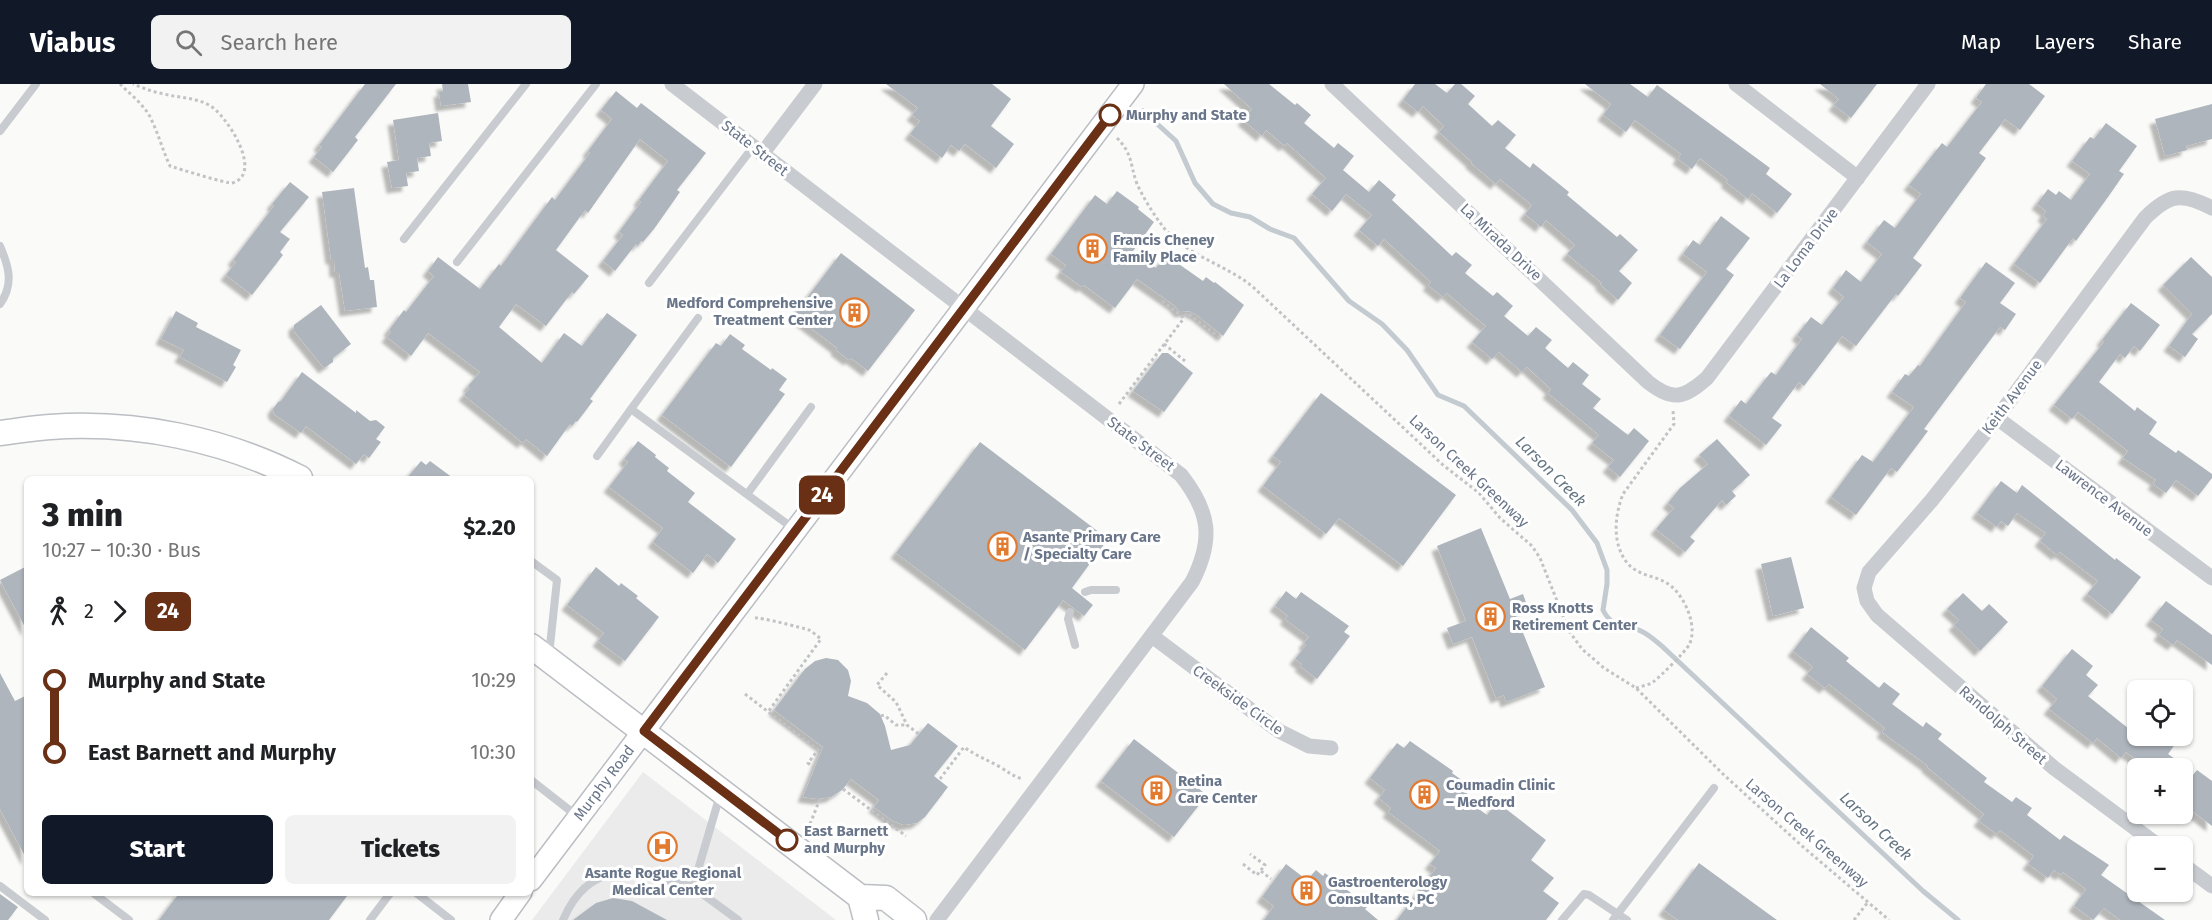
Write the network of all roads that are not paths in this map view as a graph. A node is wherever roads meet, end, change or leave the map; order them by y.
1 (36, 84) edge
2 (526, 84) edge
3 (596, 84) edge
4 (672, 84) edge
5 (815, 84) edge
6 (1133, 84) edge
7 (1332, 84) edge
8 (1736, 84) edge
9 (1928, 84) edge
10 (0, 131) edge
11 (758, 150) junction
12 (1858, 178) junction
13 (2212, 208) edge
14 (404, 239) dead end
15 (0, 246) edge
16 (457, 262) dead end
17 (649, 284) dead end
18 (0, 304) edge
19 (964, 308) junction
20 (698, 318) dead end
21 (1672, 397) joint
22 (811, 407) dead end
23 (631, 409) junction
24 (1997, 418) junction
25 (0, 433) edge
26 (597, 456) dead end
27 (295, 476) edge
28 (748, 493) junction
29 (796, 530) junction
30 (534, 563) edge
31 (2212, 578) edge
32 (1864, 588) joint
33 (1116, 590) dead end
34 (1085, 592) dead end
35 (1070, 612) dead end
36 (1152, 636) junction
37 (1075, 645) dead end
38 (540, 652) edge
39 (644, 731) junction
40 (1331, 748) dead end
41 (534, 782) edge
42 (1714, 788) dead end
43 (721, 790) junction
44 (578, 817) junction
45 (2146, 836) edge
46 (2193, 872) edge
47 (534, 876) edge
48 (0, 886) edge
49 (2212, 886) edge
50 (693, 887) junction
51 (97, 896) edge
52 (388, 896) edge
53 (420, 896) edge
54 (518, 896) edge
55 (860, 897) junction
56 (1616, 917) edge
57 (45, 920) edge
58 (129, 920) edge
59 (370, 920) edge
60 (451, 920) edge
61 (501, 920) edge
62 (563, 920) edge
63 (738, 920) edge
64 (866, 920) edge
65 (914, 920) edge
66 (937, 920) edge
67 (1562, 920) edge
68 (1627, 920) edge

1 - 10 lane
2 - 14 lane
3 - 16 lane
4 - 11 street, State Street
5 - 11 street
6 - 19 street, Murphy Road
7 - 21 street, La Mirada Drive
8 - 12 street
9 - 12 street, La Loma Drive
11 - 17 lane
11 - 19 street, State Street
12 - 21 street, La Loma Drive
13 - 24 street, Keith Avenue
15 - 18 lane
19 - 29 street, Murphy Road
19 - 36 street, State Street
20 - 23 lane
22 - 28 lane
23 - 26 lane
23 - 28 lane
24 - 31 street, Lawrence Avenue
24 - 32 street, Keith Avenue
25 - 27 main road
28 - 29 lane
29 - 39 street, Murphy Road
30 - 38 lane
32 - 45 street, Randolph Street
33 - 34 lane
35 - 37 lane
36 - 40 street, Creekside Circle
36 - 66 street, State Street
38 - 39 main road
39 - 43 main road
39 - 44 street, Murphy Road
41 - 44 lane
42 - 56 lane
43 - 50 lane
43 - 55 main road
44 - 47 street, Murphy Road
46 - 49 street
48 - 57 lane
50 - 62 lane
50 - 63 lane
51 - 58 lane
52 - 59 lane
53 - 60 lane
54 - 61 street
55 - 64 main road
55 - 65 main road
56 - 67 lane
56 - 68 lane

